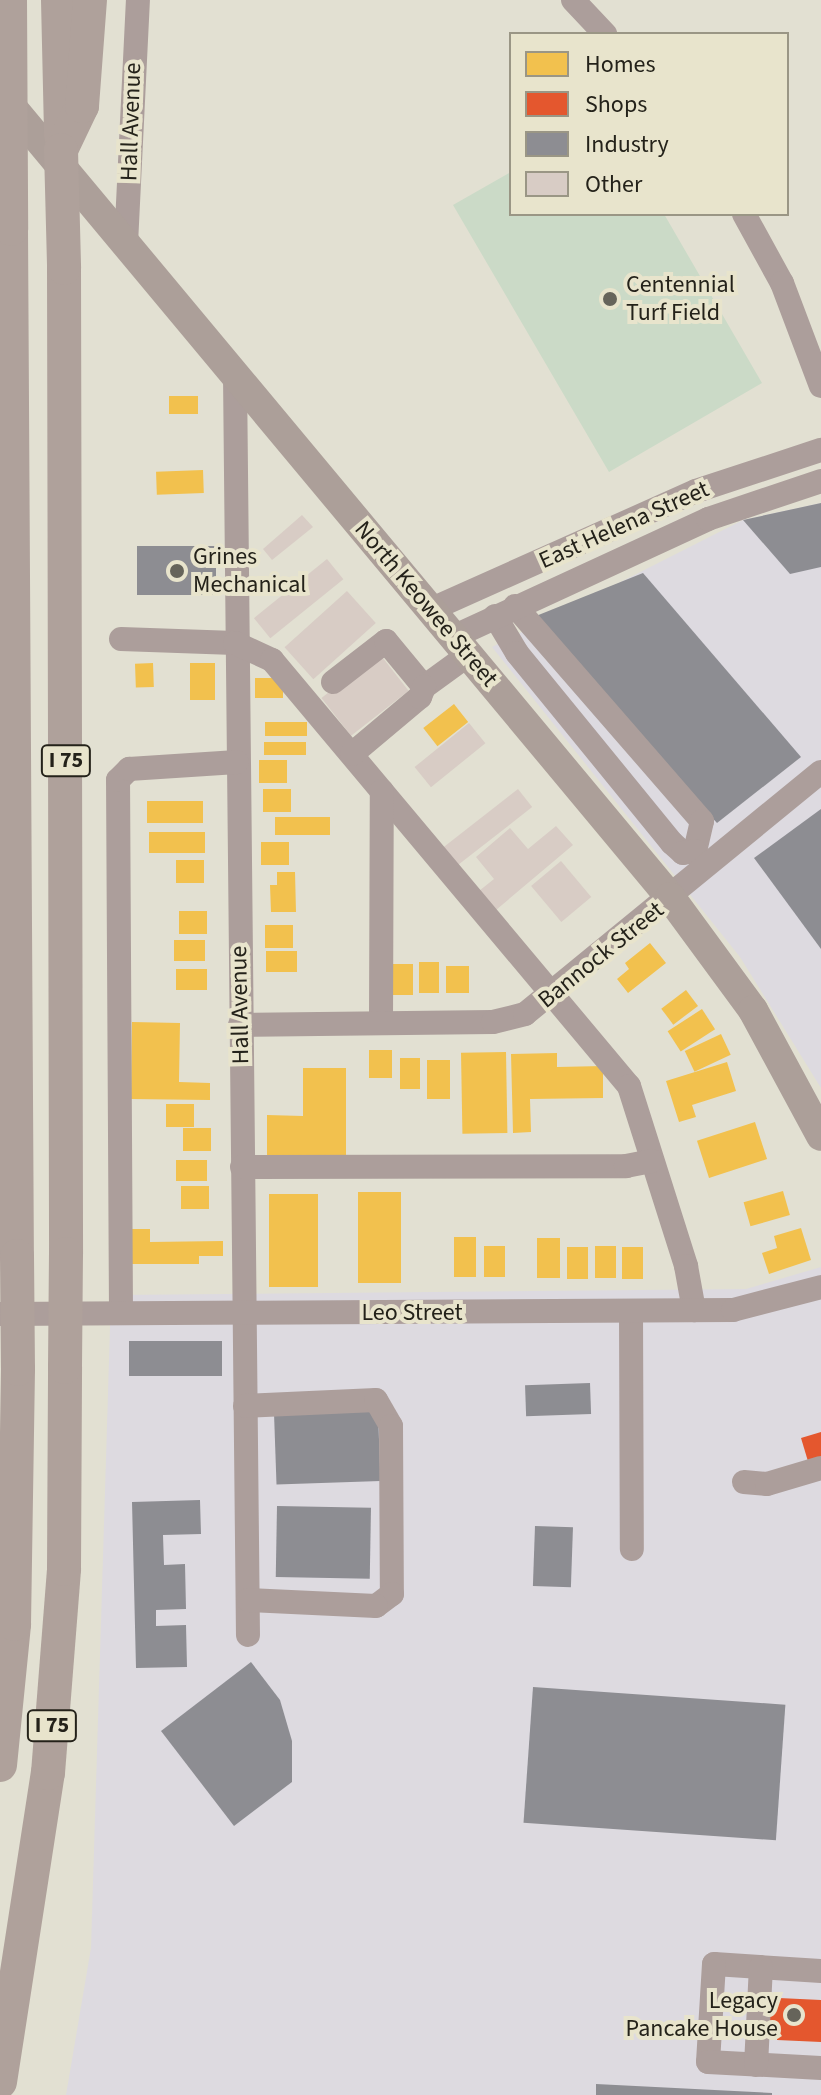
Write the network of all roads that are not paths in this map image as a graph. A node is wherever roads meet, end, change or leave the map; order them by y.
1 (10, 0) edge
2 (58, 0) edge
3 (90, 0) edge
4 (138, 0) edge
5 (573, 0) edge
6 (603, 32) edge
7 (0, 92) edge
8 (61, 150) junction
9 (745, 216) edge
10 (126, 244) junction
11 (235, 375) junction
12 (821, 386) edge
13 (821, 450) edge
14 (821, 481) edge
15 (623, 523) junction
16 (635, 551) junction
17 (491, 583) junction
18 (432, 609) junction
19 (505, 611) junction
20 (121, 639) dead end
21 (235, 643) junction
22 (460, 646) junction
23 (333, 682) dead end
24 (424, 687) junction
25 (352, 754) junction
26 (237, 762) junction
27 (821, 772) edge
28 (382, 791) junction
29 (701, 859) junction
30 (670, 897) junction
31 (555, 995) junction
32 (381, 1023) junction
33 (240, 1025) junction
34 (821, 1136) edge
35 (652, 1161) junction
36 (242, 1167) junction
37 (821, 1287) edge
38 (694, 1310) junction
39 (631, 1311) junction
40 (244, 1312) junction
41 (121, 1313) junction
42 (0, 1314) edge
43 (245, 1406) junction
44 (821, 1468) edge
45 (744, 1482) dead end
46 (632, 1549) dead end
47 (248, 1600) junction
48 (248, 1635) dead end
49 (0, 1765) edge
50 (761, 1967) junction
51 (821, 1971) edge
52 (756, 2065) junction
53 (821, 2068) edge
54 (0, 2082) edge

1 - 49 highway, I 75, bridge
2 - 8 highway, I 75
3 - 8 highway
4 - 10 street, Hall Avenue
5 - 6 street
7 - 10 main road, North Keowee Street
8 - 54 highway, I 75, bridge
9 - 12 street
10 - 11 main road, North Keowee Street
11 - 18 main road, North Keowee Street
11 - 21 street, Hall Avenue
13 - 15 street, East Helena Street
14 - 16 street, East Helena Street
15 - 16 street
15 - 17 street, East Helena Street
16 - 19 street, East Helena Street
17 - 18 street, East Helena Street
17 - 19 street
18 - 22 main road, North Keowee Street
19 - 22 street, East Helena Street
19 - 29 street
19 - 29 street
20 - 21 street
21 - 25 street
21 - 26 street, Hall Avenue
22 - 24 street, East Helena Street
22 - 30 main road, North Keowee Street
23 - 24 street
24 - 25 street, East Helena Street
25 - 28 street
26 - 33 street, Hall Avenue
26 - 41 street
27 - 29 street, Bannock Street
28 - 31 street
28 - 32 street
29 - 30 street, Bannock Street
30 - 31 street, Bannock Street
30 - 34 main road, North Keowee Street
31 - 32 street, Bannock Street
31 - 35 street
32 - 33 street, Bannock Street
33 - 36 street, Hall Avenue
35 - 36 street
35 - 38 street
36 - 40 street, Hall Avenue
37 - 38 street, Leo Street
38 - 39 street, Leo Street
39 - 40 street, Leo Street
39 - 46 street
40 - 41 street, Leo Street
40 - 43 street, Hall Avenue
41 - 42 street, Leo Street
43 - 47 street, Hall Avenue
43 - 47 street
44 - 45 street
47 - 48 street, Hall Avenue
50 - 51 street
50 - 52 street
50 - 52 street
52 - 53 street

